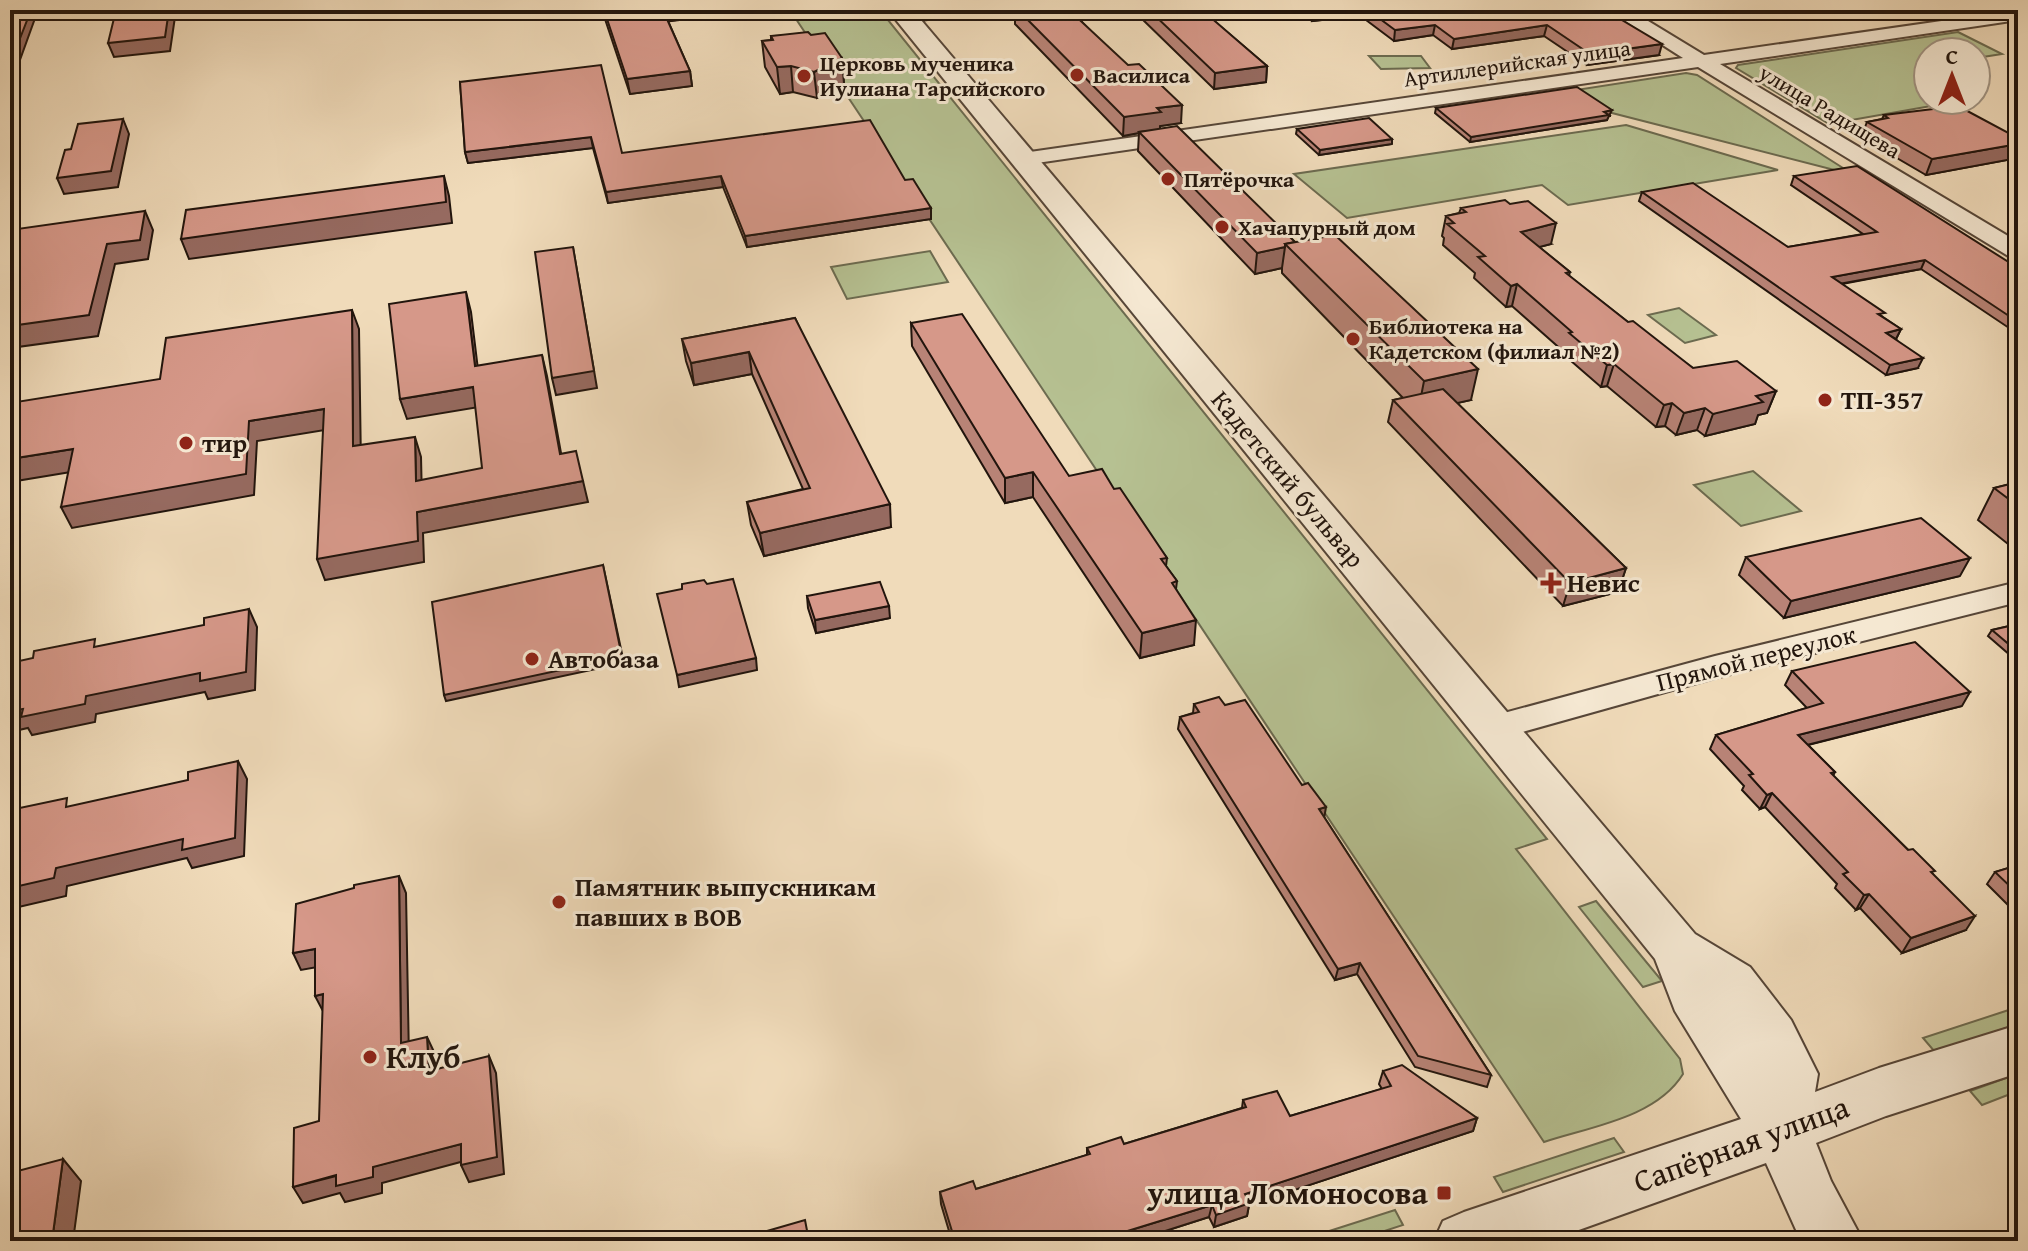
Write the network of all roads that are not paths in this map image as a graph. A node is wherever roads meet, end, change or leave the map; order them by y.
1 (946, 10) edge
2 (1617, 10) edge
3 (902, 12) edge
4 (2018, 15) edge
5 (1700, 60) junction
6 (1023, 159) junction
7 (2018, 252) edge
8 (2018, 592) edge
9 (1494, 728) junction
10 (2018, 1049) edge
11 (1782, 1130) junction
12 (1464, 1241) edge
13 (1833, 1241) edge

1 - 3 street
2 - 5 street, улица Радищева
3 - 6 street, Кадетский бульвар
4 - 5 street, Артиллерийская улица
5 - 6 street, Артиллерийская улица
5 - 7 street, улица Радищева
6 - 9 street, Кадетский бульвар
8 - 9 street, Прямой переулок
9 - 11 street, Кадетский бульвар
10 - 11 street, Сапёрная улица
11 - 12 street, Сапёрная улица
11 - 13 street

